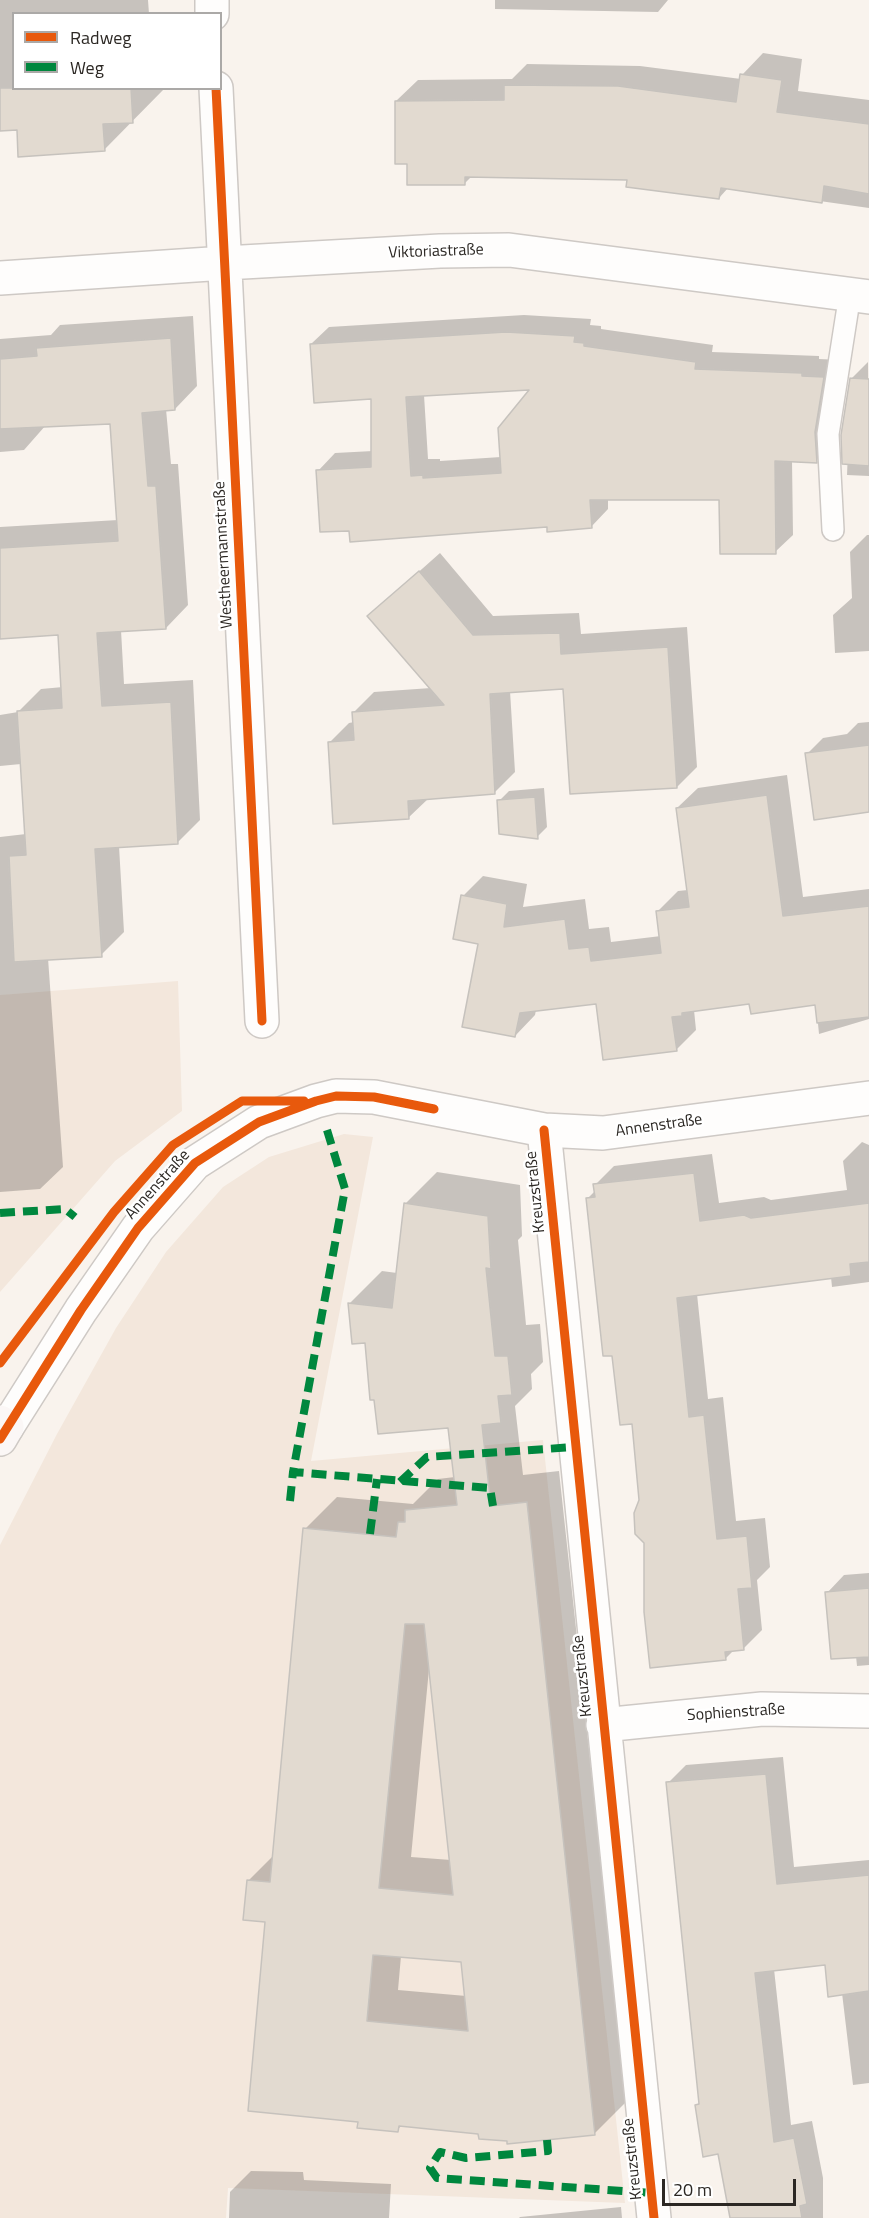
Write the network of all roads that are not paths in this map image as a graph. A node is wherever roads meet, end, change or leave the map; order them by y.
1 (216, 90) edge
2 (225, 262) junction
3 (0, 278) edge
4 (859, 295) edge
5 (833, 530) dead end
6 (262, 1021) dead end
7 (869, 1098) edge
8 (544, 1130) junction
9 (2, 1429) edge
10 (869, 1711) edge
11 (603, 1725) junction
12 (654, 2218) edge

1 - 2 street, Westheermannstraße
2 - 3 street, Viktoriastraße
2 - 4 street, Viktoriastraße
2 - 6 street, Westheermannstraße
4 - 5 lane
7 - 8 street, Annenstraße
8 - 9 street, Annenstraße
8 - 11 street, Kreuzstraße
10 - 11 street, Sophienstraße
11 - 12 street, Kreuzstraße

